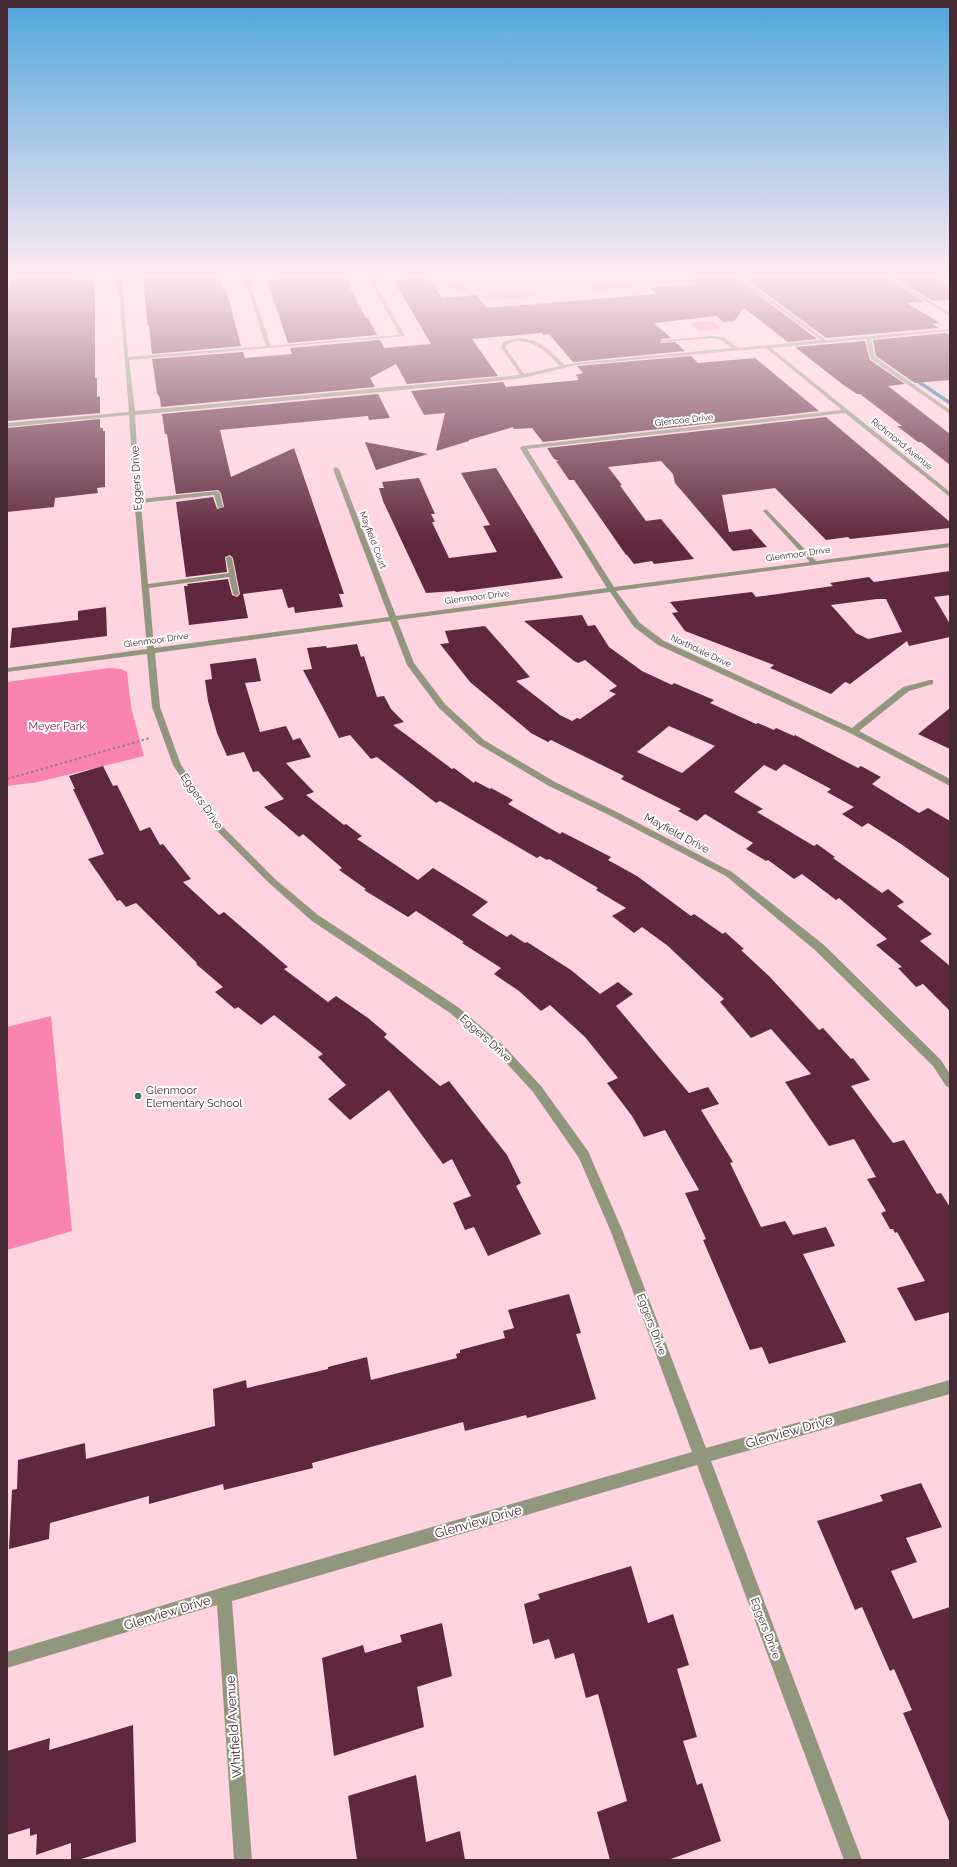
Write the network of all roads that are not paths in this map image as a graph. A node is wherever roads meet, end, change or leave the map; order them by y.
1 (127, 365) edge
2 (516, 365) edge
3 (572, 365) edge
4 (790, 365) edge
5 (883, 365) edge
6 (563, 366) joint
7 (524, 376) junction
8 (847, 411) junction
9 (950, 412) edge
10 (132, 413) junction
11 (7, 425) edge
12 (523, 448) joint
13 (336, 469) dead end
14 (950, 495) edge
15 (138, 502) junction
16 (220, 507) dead end
17 (766, 511) dead end
18 (950, 545) edge
19 (228, 558) dead end
20 (814, 562) junction
21 (232, 575) junction
22 (146, 586) junction
23 (612, 590) junction
24 (236, 594) dead end
25 (393, 618) junction
26 (152, 651) junction
27 (7, 670) edge
28 (930, 682) dead end
29 (853, 731) junction
30 (950, 783) edge
31 (950, 1083) edge
32 (950, 1387) edge
33 (702, 1456) junction
34 (224, 1595) junction
35 (7, 1660) edge
36 (243, 1860) edge
37 (853, 1860) edge

1 - 10 street, Eggers Drive
2 - 7 street
3 - 6 street
4 - 8 street, Richmond Avenue
5 - 9 street
6 - 7 street
7 - 10 street
8 - 12 street, Glencoe Drive
8 - 14 street, Richmond Avenue
10 - 11 street
10 - 15 street, Eggers Drive
12 - 23 street, Northdale Drive
13 - 25 street, Mayfield Court
15 - 16 street
15 - 22 street, Eggers Drive
17 - 20 street
18 - 20 street, Glenmoor Drive
19 - 21 street
20 - 23 street, Glenmoor Drive
21 - 22 street
21 - 24 street
22 - 26 street, Eggers Drive
23 - 25 street, Glenmoor Drive
23 - 29 street, Northdale Drive
25 - 26 street, Glenmoor Drive
25 - 31 street, Mayfield Drive
26 - 27 street, Glenmoor Drive
26 - 33 street, Eggers Drive
28 - 29 street
29 - 30 street, Northdale Drive
32 - 33 street, Glenview Drive
33 - 34 street, Glenview Drive
33 - 37 street, Eggers Drive
34 - 35 street, Glenview Drive
34 - 36 street, Whitfield Avenue

